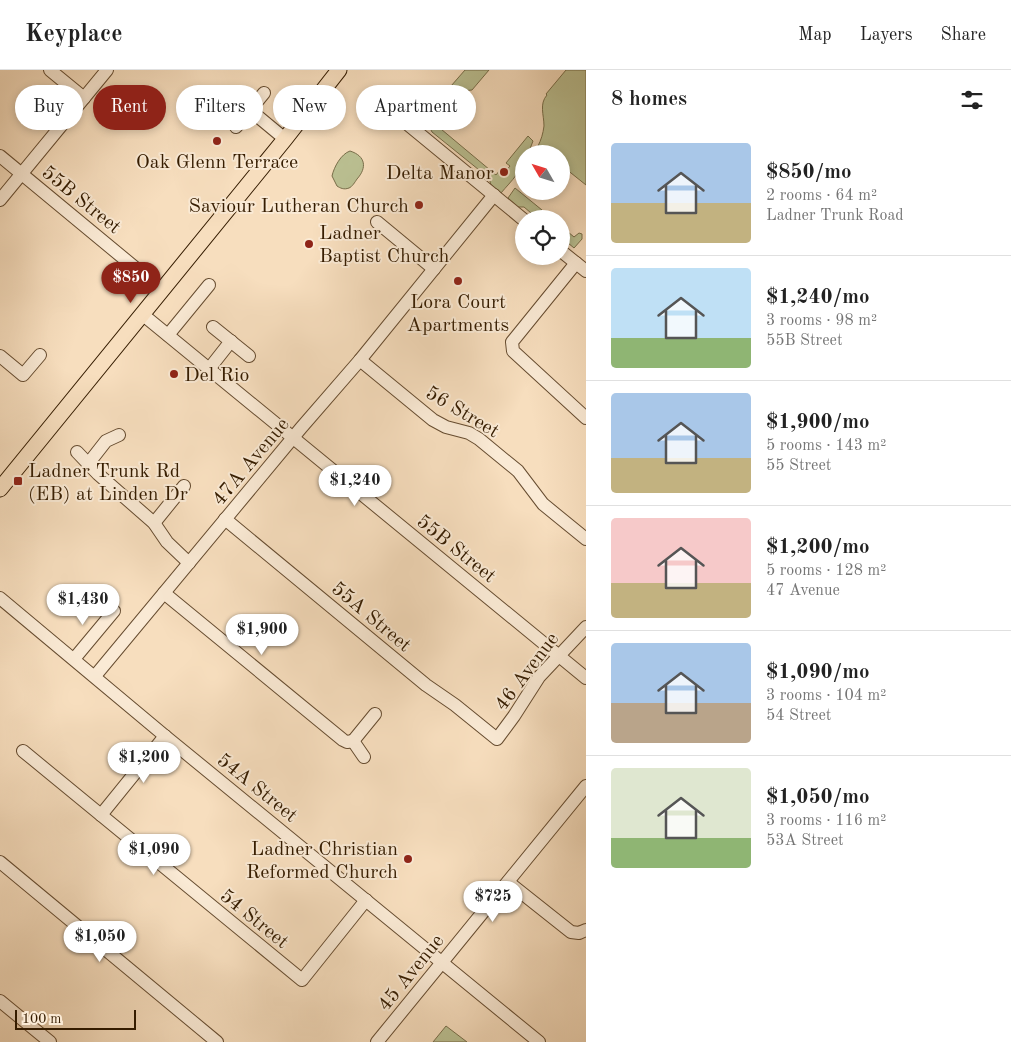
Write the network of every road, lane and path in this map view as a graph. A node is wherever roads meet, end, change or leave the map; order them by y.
1 (50, 70) edge
2 (107, 70) edge
3 (339, 70) edge
4 (84, 98) junction
5 (263, 121) edge
6 (415, 130) edge
7 (285, 139) junction
8 (0, 156) edge
9 (22, 174) junction
10 (494, 195) junction
11 (0, 200) edge
12 (515, 212) edge
13 (377, 222) dead end
14 (570, 258) edge
15 (576, 262) junction
16 (434, 269) junction
17 (586, 271) edge
18 (209, 285) dead end
19 (162, 290) junction
20 (142, 314) junction
21 (213, 327) dead end
22 (168, 335) junction
23 (231, 341) junction
24 (40, 355) dead end
25 (0, 356) edge
26 (249, 356) dead end
27 (360, 360) junction
28 (209, 369) junction
29 (586, 418) edge
30 (119, 435) dead end
31 (293, 438) junction
32 (77, 452) dead end
33 (88, 464) junction
34 (184, 486) dead end
35 (0, 489) edge
36 (225, 520) junction
37 (154, 522) junction
38 (586, 539) edge
39 (189, 563) junction
40 (164, 593) junction
41 (0, 598) edge
42 (114, 611) dead end
43 (586, 627) edge
44 (558, 655) junction
45 (74, 659) junction
46 (95, 676) junction
47 (586, 678) edge
48 (375, 714) dead end
49 (166, 736) junction
50 (497, 738) joint
51 (353, 741) junction
52 (23, 751) dead end
53 (364, 757) dead end
54 (586, 786) edge
55 (101, 816) junction
56 (0, 862) edge
57 (508, 882) junction
58 (366, 900) junction
59 (586, 930) edge
60 (443, 962) junction
61 (0, 1001) edge
62 (50, 1042) edge
63 (217, 1042) edge
64 (377, 1042) edge
65 (539, 1042) edge

1 - 4 street
2 - 4 street
3 - 7 main road
4 - 9 street
5 - 7 street
6 - 10 street
7 - 19 main road
8 - 9 street, 55B Street
9 - 11 street
9 - 19 street, 55B Street
10 - 12 street
10 - 16 street, 47A Avenue
13 - 16 street
14 - 15 street
15 - 17 street
15 - 29 street
16 - 27 street, 47A Avenue
18 - 22 street
19 - 20 main road
20 - 22 street, 55B Street
20 - 35 main road
21 - 23 street
22 - 28 street, 55B Street
23 - 26 street
23 - 28 street
24 - 25 street
27 - 31 street, 47A Avenue
27 - 38 street, 56 Street
28 - 31 street, 55B Street
30 - 33 street
31 - 36 street, 47A Avenue
31 - 44 street, 55B Street
32 - 33 street
33 - 37 street
34 - 37 street
36 - 39 street, 47A Avenue
36 - 50 street, 55A Street
37 - 39 street
39 - 40 street, 47A Avenue
40 - 46 street, 47A Avenue
40 - 51 street
41 - 45 street, 54A Street
42 - 45 street
43 - 44 street, 46 Avenue
44 - 47 street, 55B Street
44 - 50 street, 46 Avenue
45 - 46 street, 54A Street
46 - 49 street, 54A Street
48 - 51 street
49 - 55 street
49 - 58 street, 54A Street
51 - 53 street
52 - 55 street, 54 Street
54 - 57 street, 45 Avenue
55 - 58 street, 54 Street
56 - 63 street
57 - 59 street
57 - 60 street, 45 Avenue
58 - 60 street, 54A Street
60 - 64 street, 45 Avenue
60 - 65 street, 54A Street
61 - 62 street

